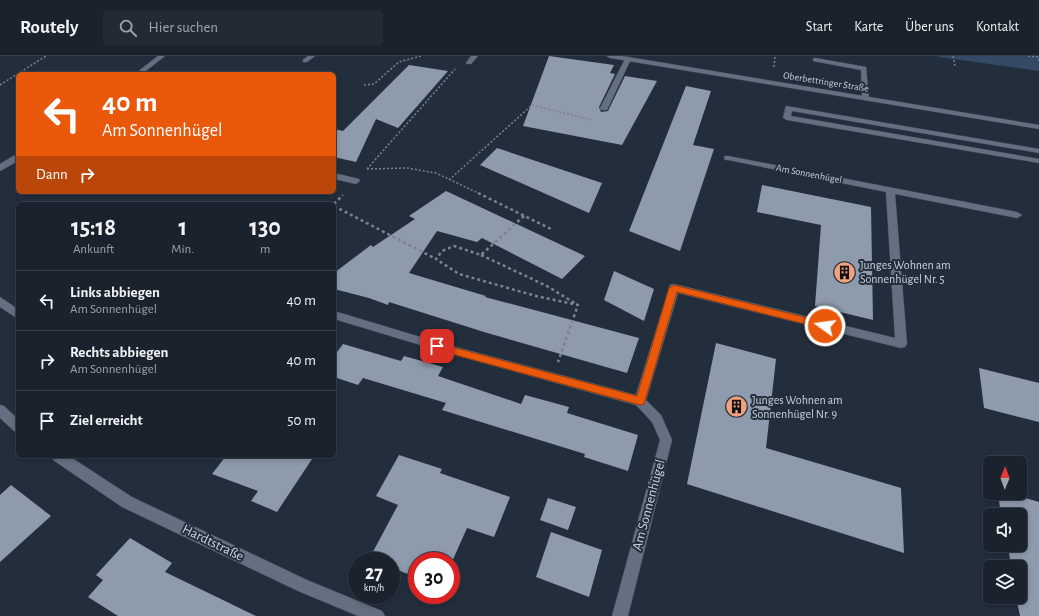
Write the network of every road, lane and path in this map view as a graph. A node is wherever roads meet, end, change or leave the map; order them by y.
1 (46, 56) edge
2 (162, 56) edge
3 (312, 56) edge
4 (421, 56) edge
5 (476, 56) edge
6 (610, 56) edge
7 (775, 56) edge
8 (954, 56) edge
9 (1028, 56) edge
10 (628, 59) junction
11 (815, 60) dead end
12 (305, 61) dead end
13 (1039, 61) edge
14 (469, 64) dead end
15 (955, 66) dead end
16 (455, 68) dead end
17 (773, 70) dead end
18 (21, 72) edge
19 (141, 72) edge
20 (16, 75) edge
21 (0, 85) edge
22 (364, 85) dead end
23 (866, 98) junction
24 (604, 108) joint
25 (1039, 127) edge
26 (1039, 151) edge
27 (16, 158) edge
28 (728, 158) dead end
29 (1039, 161) edge
30 (0, 168) edge
31 (336, 176) edge
32 (449, 180) junction
33 (356, 181) joint
34 (890, 190) junction
35 (336, 203) edge
36 (336, 206) edge
37 (1018, 215) dead end
38 (524, 216) junction
39 (551, 229) dead end
40 (481, 255) junction
41 (436, 259) junction
42 (0, 301) edge
43 (578, 305) junction
44 (16, 313) edge
45 (336, 316) edge
46 (562, 354) dead end
47 (640, 401) junction
48 (0, 410) edge
49 (16, 425) edge
50 (61, 458) edge
51 (377, 616) edge
52 (620, 616) edge

1 - 18 path
2 - 19 street
3 - 12 street
4 - 22 path
5 - 14 street
6 - 10 street, Oberbettringer Straße
7 - 17 path
8 - 15 path
9 - 13 path
10 - 23 street, Oberbettringer Straße
10 - 24 street
11 - 23 street
16 - 32 path
20 - 21 path
23 - 25 street, Oberbettringer Straße
24 - 32 path
26 - 29 street
27 - 30 street
28 - 34 street, Am Sonnenhügel
31 - 33 street
32 - 38 path
33 - 35 path
34 - 37 street, Am Sonnenhügel
34 - 47 street
36 - 41 path
38 - 39 path
38 - 40 path
40 - 41 path
40 - 43 path
41 - 43 path
42 - 44 street
43 - 46 path
45 - 47 street
47 - 52 street, Am Sonnenhügel
48 - 49 street
50 - 51 street, Hardtstraße

